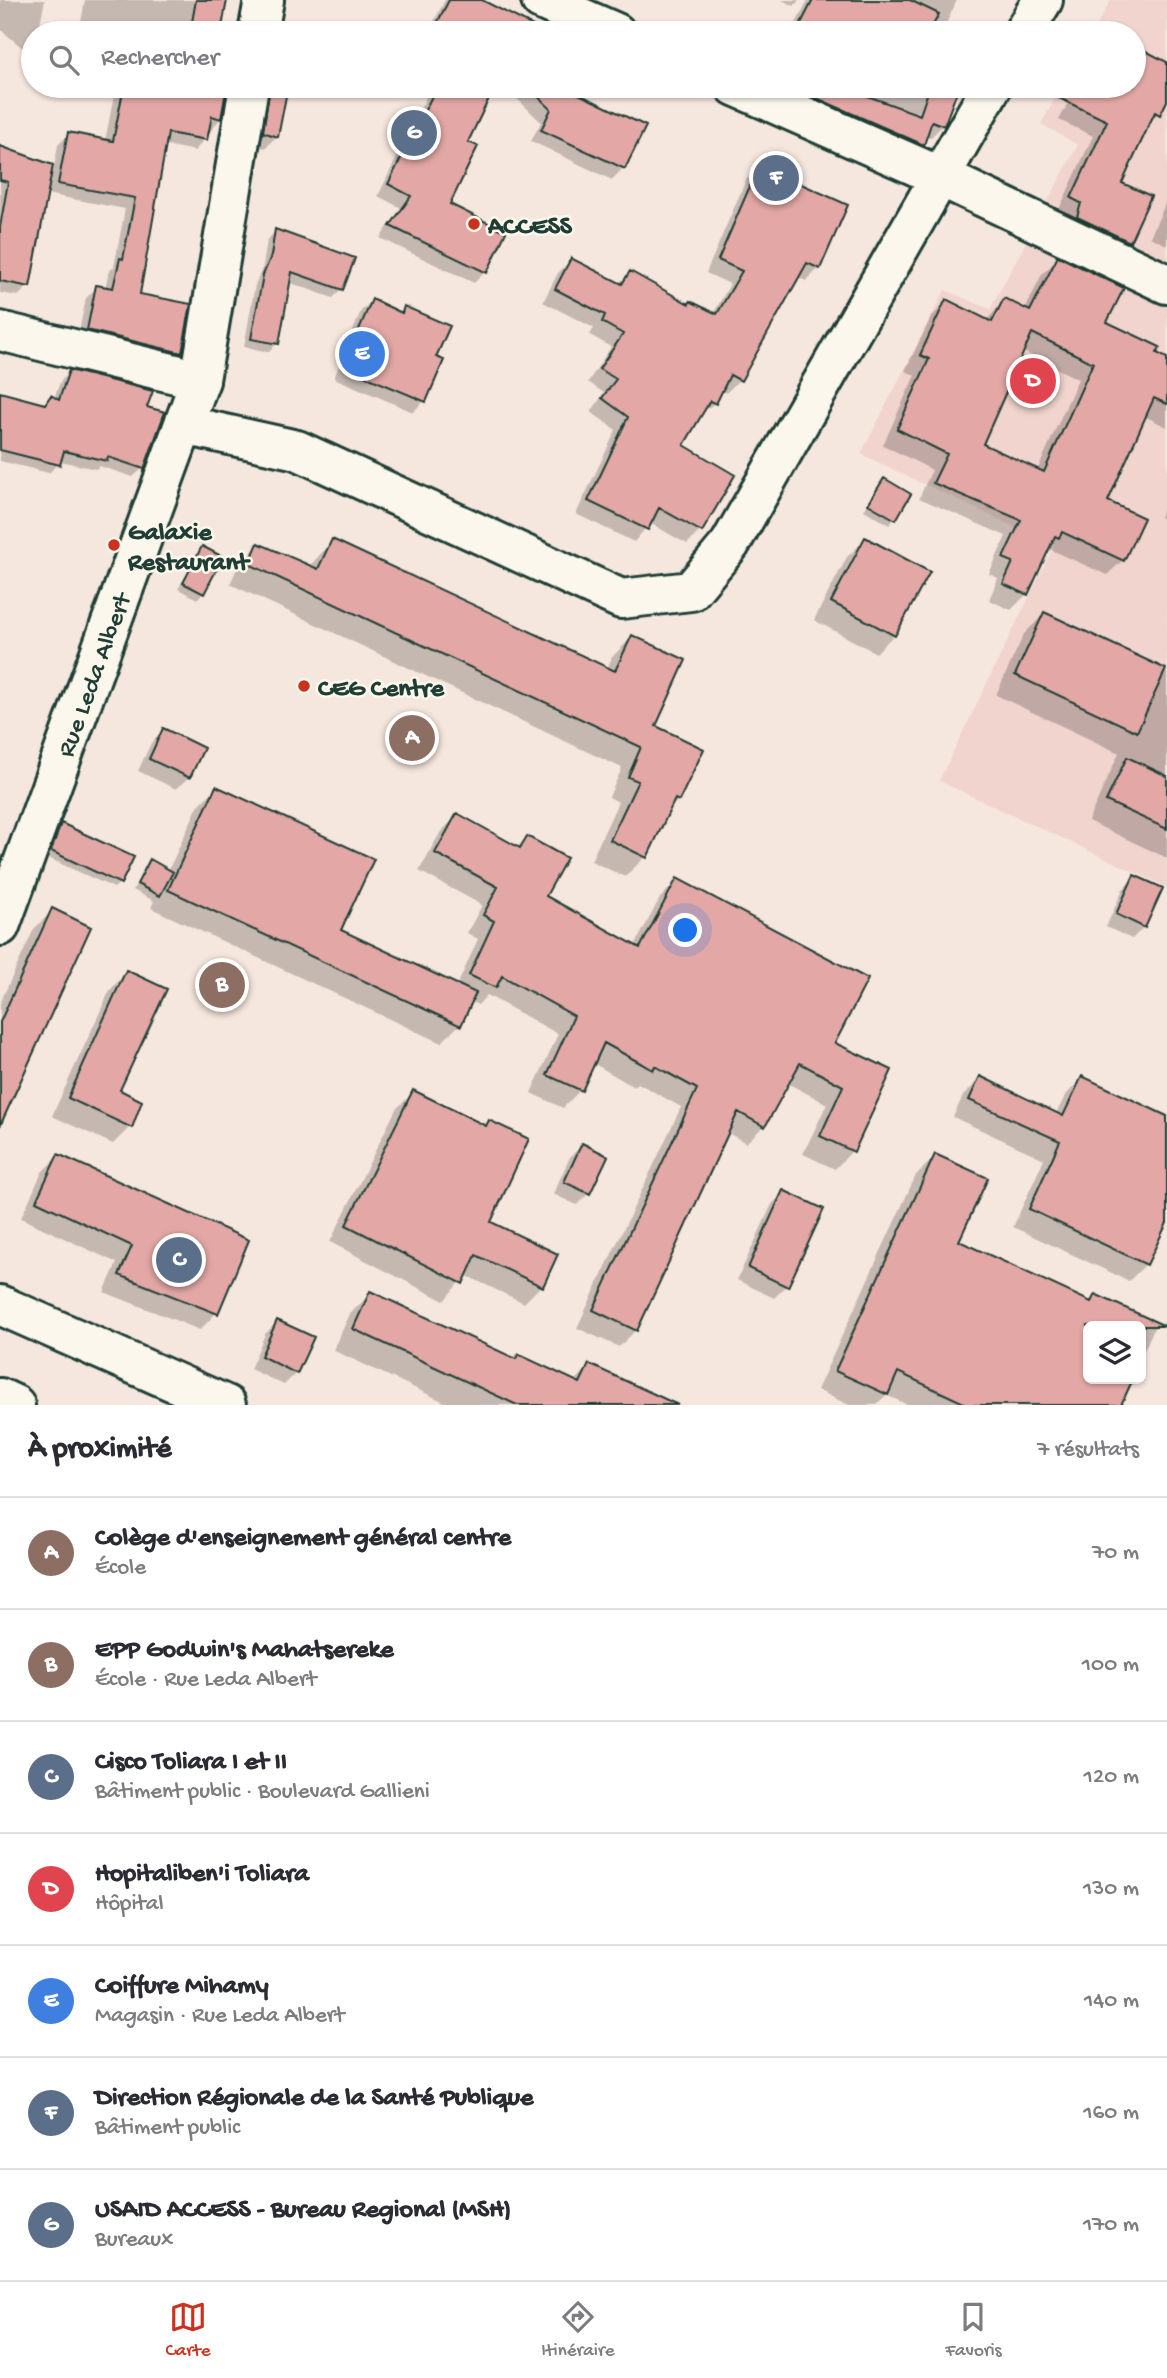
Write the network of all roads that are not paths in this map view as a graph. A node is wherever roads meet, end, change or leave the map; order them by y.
1 (264, 0) edge
2 (541, 0) edge
3 (1043, 0) edge
4 (260, 21) edge
5 (589, 21) edge
6 (1030, 21) edge
7 (247, 98) edge
8 (762, 98) edge
9 (985, 98) edge
10 (939, 176) junction
11 (1167, 285) edge
12 (0, 331) edge
13 (200, 380) junction
14 (184, 425) junction
15 (0, 926) edge
16 (0, 1304) edge
17 (0, 1398) edge
18 (15, 1405) edge
19 (226, 1405) edge

1 - 4 street
2 - 5 street
3 - 6 street
7 - 13 street, Rue Leda Albert
8 - 10 street
9 - 10 street
10 - 11 street
10 - 14 street
12 - 13 street
13 - 14 street, Rue Leda Albert
14 - 15 street, Rue Leda Albert
16 - 19 street
17 - 18 street

